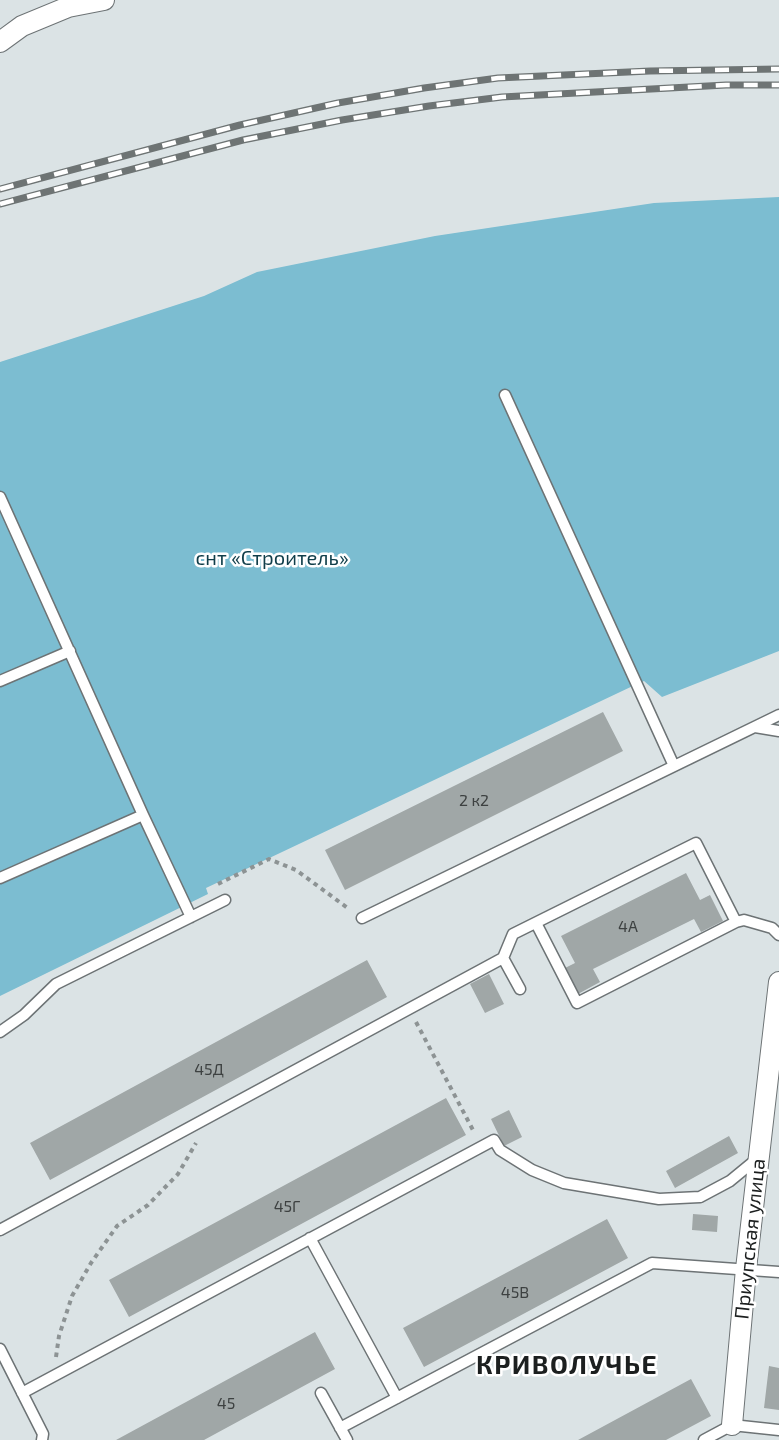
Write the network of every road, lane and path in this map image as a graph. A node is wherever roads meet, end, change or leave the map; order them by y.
1 (104, 0) edge
2 (0, 42) edge
3 (505, 395) dead end
4 (0, 497) edge
5 (70, 651) junction
6 (0, 681) edge
7 (779, 715) edge
8 (755, 727) junction
9 (779, 731) edge
10 (674, 766) junction
11 (143, 815) junction
12 (0, 878) edge
13 (225, 900) joint
14 (191, 917) junction
15 (362, 918) joint
16 (736, 922) junction
17 (536, 923) junction
18 (779, 935) edge
19 (503, 958) junction
20 (779, 982) edge
21 (520, 989) dead end
22 (408, 1008) junction
23 (0, 1032) edge
24 (212, 1115) junction
25 (481, 1147) junction
26 (759, 1156) junction
27 (0, 1230) edge
28 (310, 1238) junction
29 (746, 1269) junction
30 (779, 1272) edge
31 (0, 1349) edge
32 (54, 1375) junction
33 (22, 1393) junction
34 (321, 1393) dead end
35 (397, 1398) junction
36 (732, 1425) junction
37 (340, 1428) junction
38 (779, 1430) edge
39 (42, 1440) edge
40 (346, 1440) edge
41 (704, 1440) edge

1 - 2 street
3 - 10 lane
4 - 5 lane
5 - 6 lane
5 - 11 lane
7 - 8 lane
8 - 9 lane
8 - 10 lane
10 - 15 lane
11 - 12 lane
11 - 14 lane
13 - 14 lane
13 - 15 path
14 - 23 lane
16 - 17 lane
16 - 17 lane
16 - 18 lane
17 - 19 lane
19 - 21 lane
19 - 22 lane
20 - 26 street, Приупская улица
22 - 24 lane
22 - 25 path
24 - 27 lane
24 - 32 path
25 - 26 lane
25 - 28 lane
26 - 29 street, Приупская улица
28 - 32 lane
28 - 35 lane
29 - 30 lane
29 - 35 lane
29 - 36 street, Приупская улица
31 - 33 lane
32 - 33 lane
33 - 39 lane
34 - 37 lane
35 - 37 lane
36 - 38 lane
36 - 41 lane
37 - 40 lane

